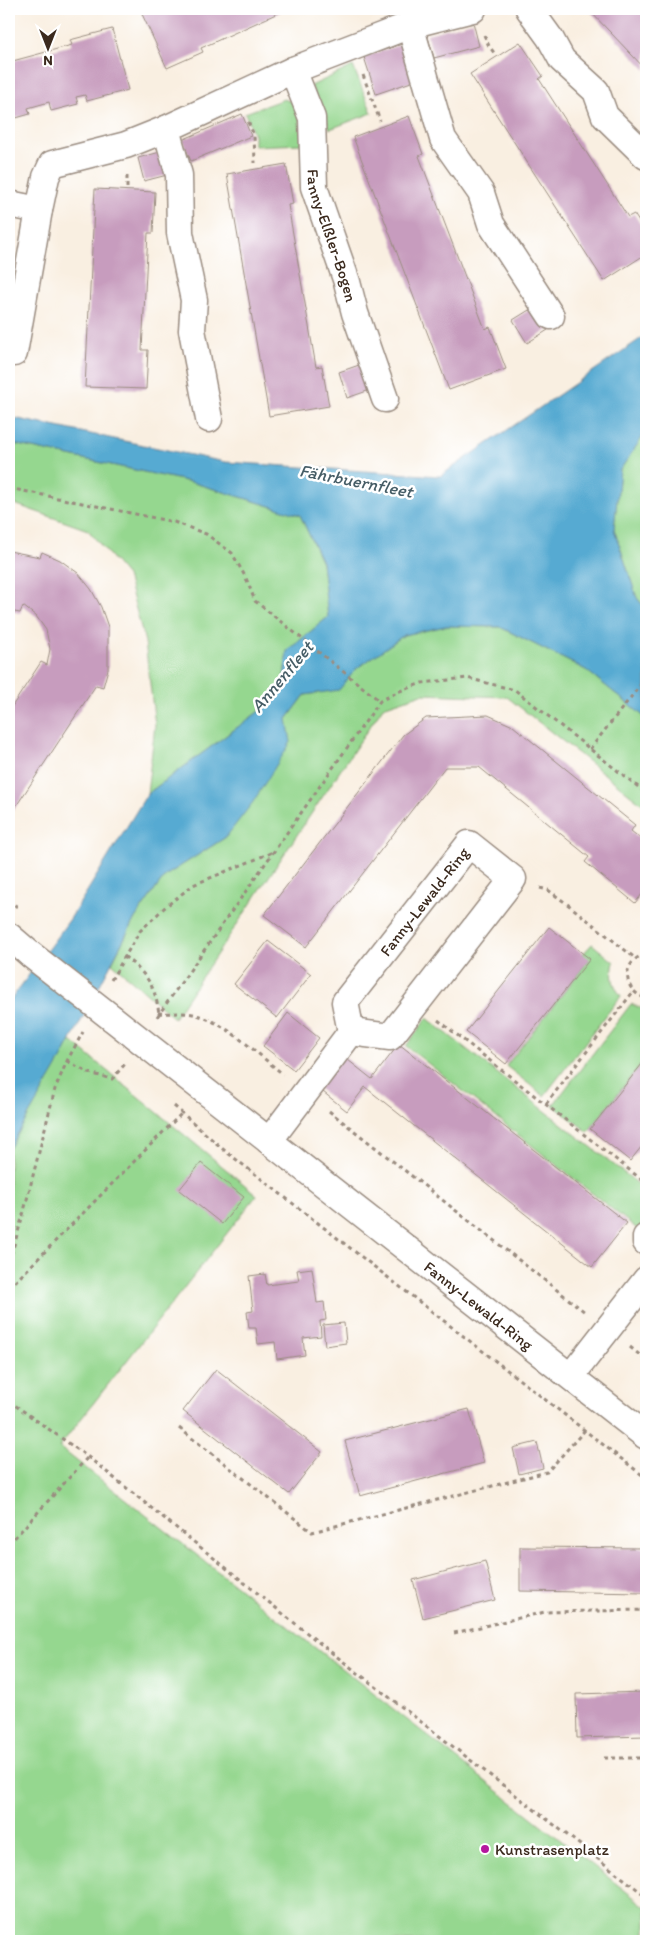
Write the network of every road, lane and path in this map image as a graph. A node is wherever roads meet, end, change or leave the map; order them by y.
1 (20, 9) edge
2 (473, 9) edge
3 (529, 9) edge
4 (9, 10) edge
5 (410, 25) junction
6 (353, 48) junction
7 (293, 70) junction
8 (237, 96) junction
9 (380, 121) dead end
10 (166, 129) junction
11 (646, 156) edge
12 (255, 163) dead end
13 (9, 204) edge
14 (39, 210) junction
15 (551, 316) dead end
16 (14, 353) dead end
17 (385, 399) dead end
18 (209, 419) dead end
19 (9, 488) edge
20 (646, 678) edge
21 (380, 701) junction
22 (590, 749) junction
23 (646, 793) edge
24 (513, 879) junction
25 (9, 936) edge
26 (646, 954) edge
27 (124, 956) dead end
28 (635, 958) junction
29 (633, 992) junction
30 (646, 998) edge
31 (416, 1003) junction
32 (160, 1014) junction
33 (351, 1032) junction
34 (141, 1041) junction
35 (67, 1061) dead end
36 (133, 1068) dead end
37 (203, 1089) junction
38 (306, 1092) junction
39 (168, 1100) dead end
40 (546, 1104) junction
41 (181, 1114) junction
42 (269, 1141) junction
43 (646, 1183) edge
44 (646, 1237) edge
45 (646, 1242) edge
46 (646, 1280) edge
47 (9, 1288) edge
48 (607, 1329) junction
49 (646, 1360) edge
50 (571, 1376) junction
51 (9, 1401) edge
52 (179, 1428) dead end
53 (585, 1430) junction
54 (646, 1436) edge
55 (88, 1458) junction
56 (646, 1478) edge
57 (9, 1544) edge
58 (646, 1610) edge
59 (454, 1633) dead end
60 (604, 1758) dead end
61 (646, 1758) edge
62 (646, 1896) edge

1 - 4 path
2 - 5 street
3 - 11 street
5 - 6 street
5 - 15 street
6 - 7 street
6 - 9 path
7 - 8 street
7 - 17 street, Fanny-Elßler-Bogen
8 - 10 street
8 - 12 path
10 - 14 street
10 - 18 street
13 - 14 street
14 - 16 street
19 - 21 path
20 - 22 path
21 - 22 path
21 - 32 path
22 - 23 path
24 - 28 path
24 - 31 street
24 - 33 street, Fanny-Lewald-Ring
25 - 34 street, Fanny-Lewald-Ring, bridge
26 - 28 path
27 - 32 path
28 - 29 path
29 - 30 path
29 - 40 path
31 - 33 street
31 - 40 path
32 - 34 path
32 - 38 path
33 - 38 street
34 - 37 street, Fanny-Lewald-Ring
35 - 36 path
37 - 41 path
37 - 42 street, Fanny-Lewald-Ring
38 - 42 street
38 - 48 path
39 - 41 path
40 - 43 path
41 - 47 path
41 - 53 path
42 - 50 street, Fanny-Lewald-Ring
44 - 45 street
46 - 48 street
48 - 49 path
48 - 50 street
50 - 54 street, Fanny-Lewald-Ring
51 - 55 path
52 - 53 path
53 - 56 path
55 - 57 path
55 - 62 path
58 - 59 path
60 - 61 path

